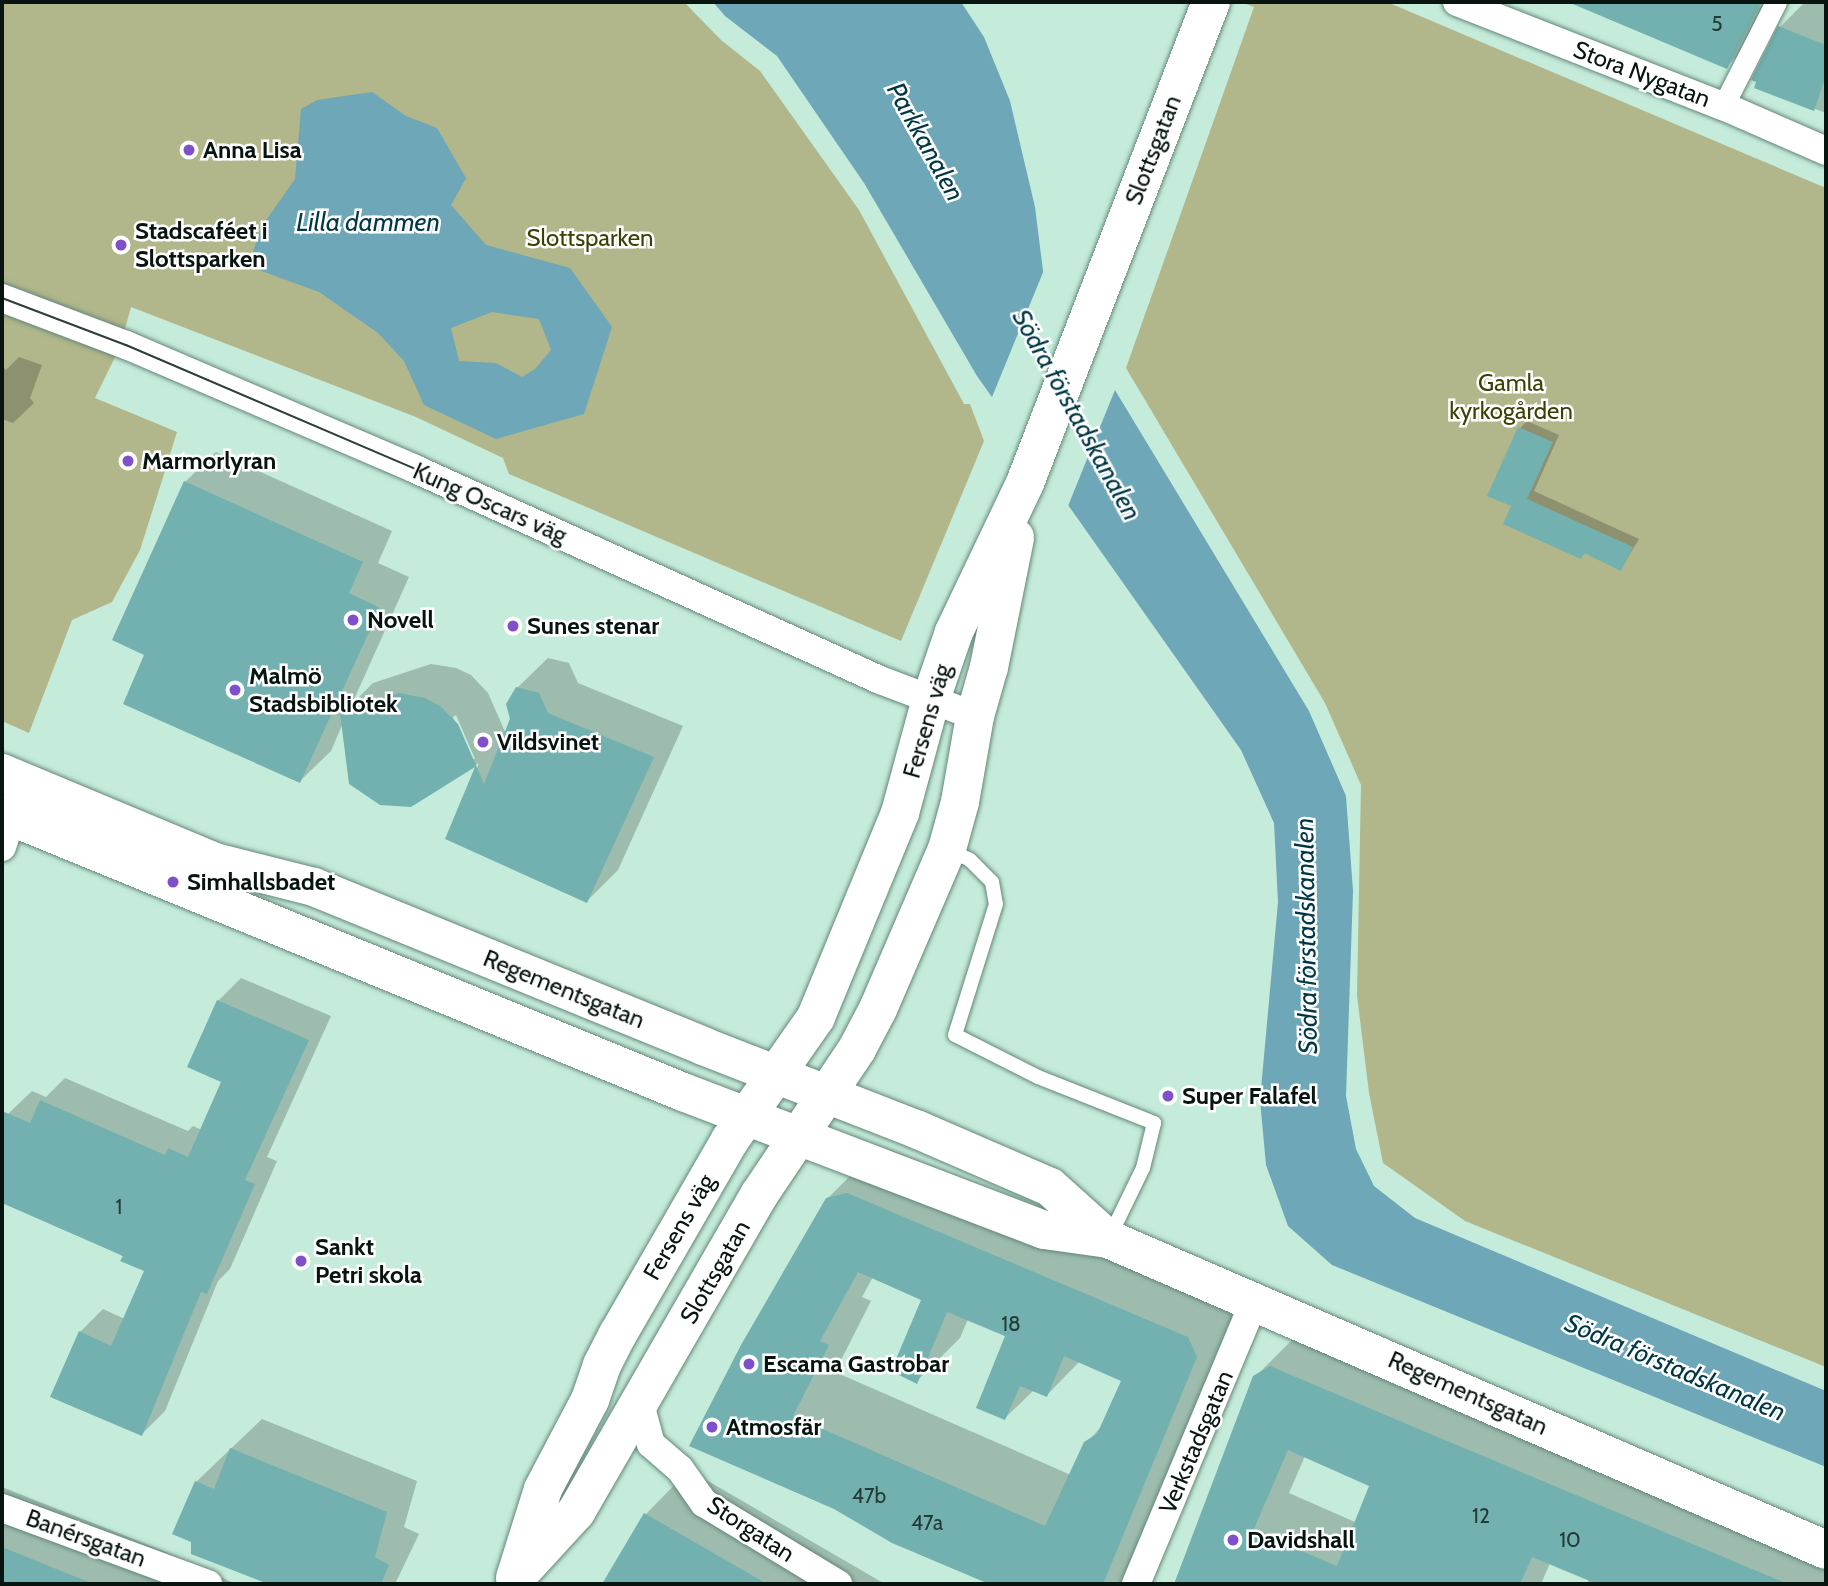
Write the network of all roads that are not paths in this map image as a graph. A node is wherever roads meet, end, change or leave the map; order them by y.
1 (1210, 2) edge
2 (1457, 2) edge
3 (1776, 2) edge
4 (1723, 106) junction
5 (1826, 151) edge
6 (2, 298) edge
7 (1025, 483) junction
8 (931, 699) junction
9 (975, 716) junction
10 (2, 773) edge
11 (5, 826) edge
12 (947, 849) junction
13 (778, 1074) junction
14 (826, 1094) junction
15 (747, 1116) junction
16 (798, 1135) junction
17 (1108, 1239) junction
18 (1255, 1300) junction
19 (640, 1401) junction
20 (2, 1508) edge
21 (1826, 1550) edge
22 (513, 1581) edge
23 (208, 1584) edge
24 (838, 1584) edge
25 (1136, 1584) edge

1 - 7 main road, Slottsgatan
2 - 4 street, Stora Nygatan
3 - 4 street
4 - 5 street, Stora Nygatan
6 - 8 street, Kung Oscars väg
7 - 8 main road, Fersens väg
7 - 9 main road, Fersens väg
8 - 9 street, Kung Oscars väg
8 - 13 main road, Fersens väg
9 - 12 main road, Fersens väg
10 - 13 main road, Regementsgatan
11 - 15 main road, Regementsgatan
12 - 14 main road, Fersens väg
12 - 17 lane
13 - 14 main road, Regementsgatan
13 - 15 main road, Fersens väg
14 - 16 main road, Fersens väg
14 - 17 main road, Regementsgatan
15 - 16 main road, Regementsgatan
15 - 22 main road, Fersens väg
16 - 17 main road, Regementsgatan
16 - 19 main road, Slottsgatan
17 - 18 main road, Regementsgatan
18 - 21 main road, Regementsgatan
18 - 25 street, Verkstadsgatan
19 - 22 main road, Fersens väg
19 - 24 street, Storgatan
20 - 23 street, Banérsgatan

